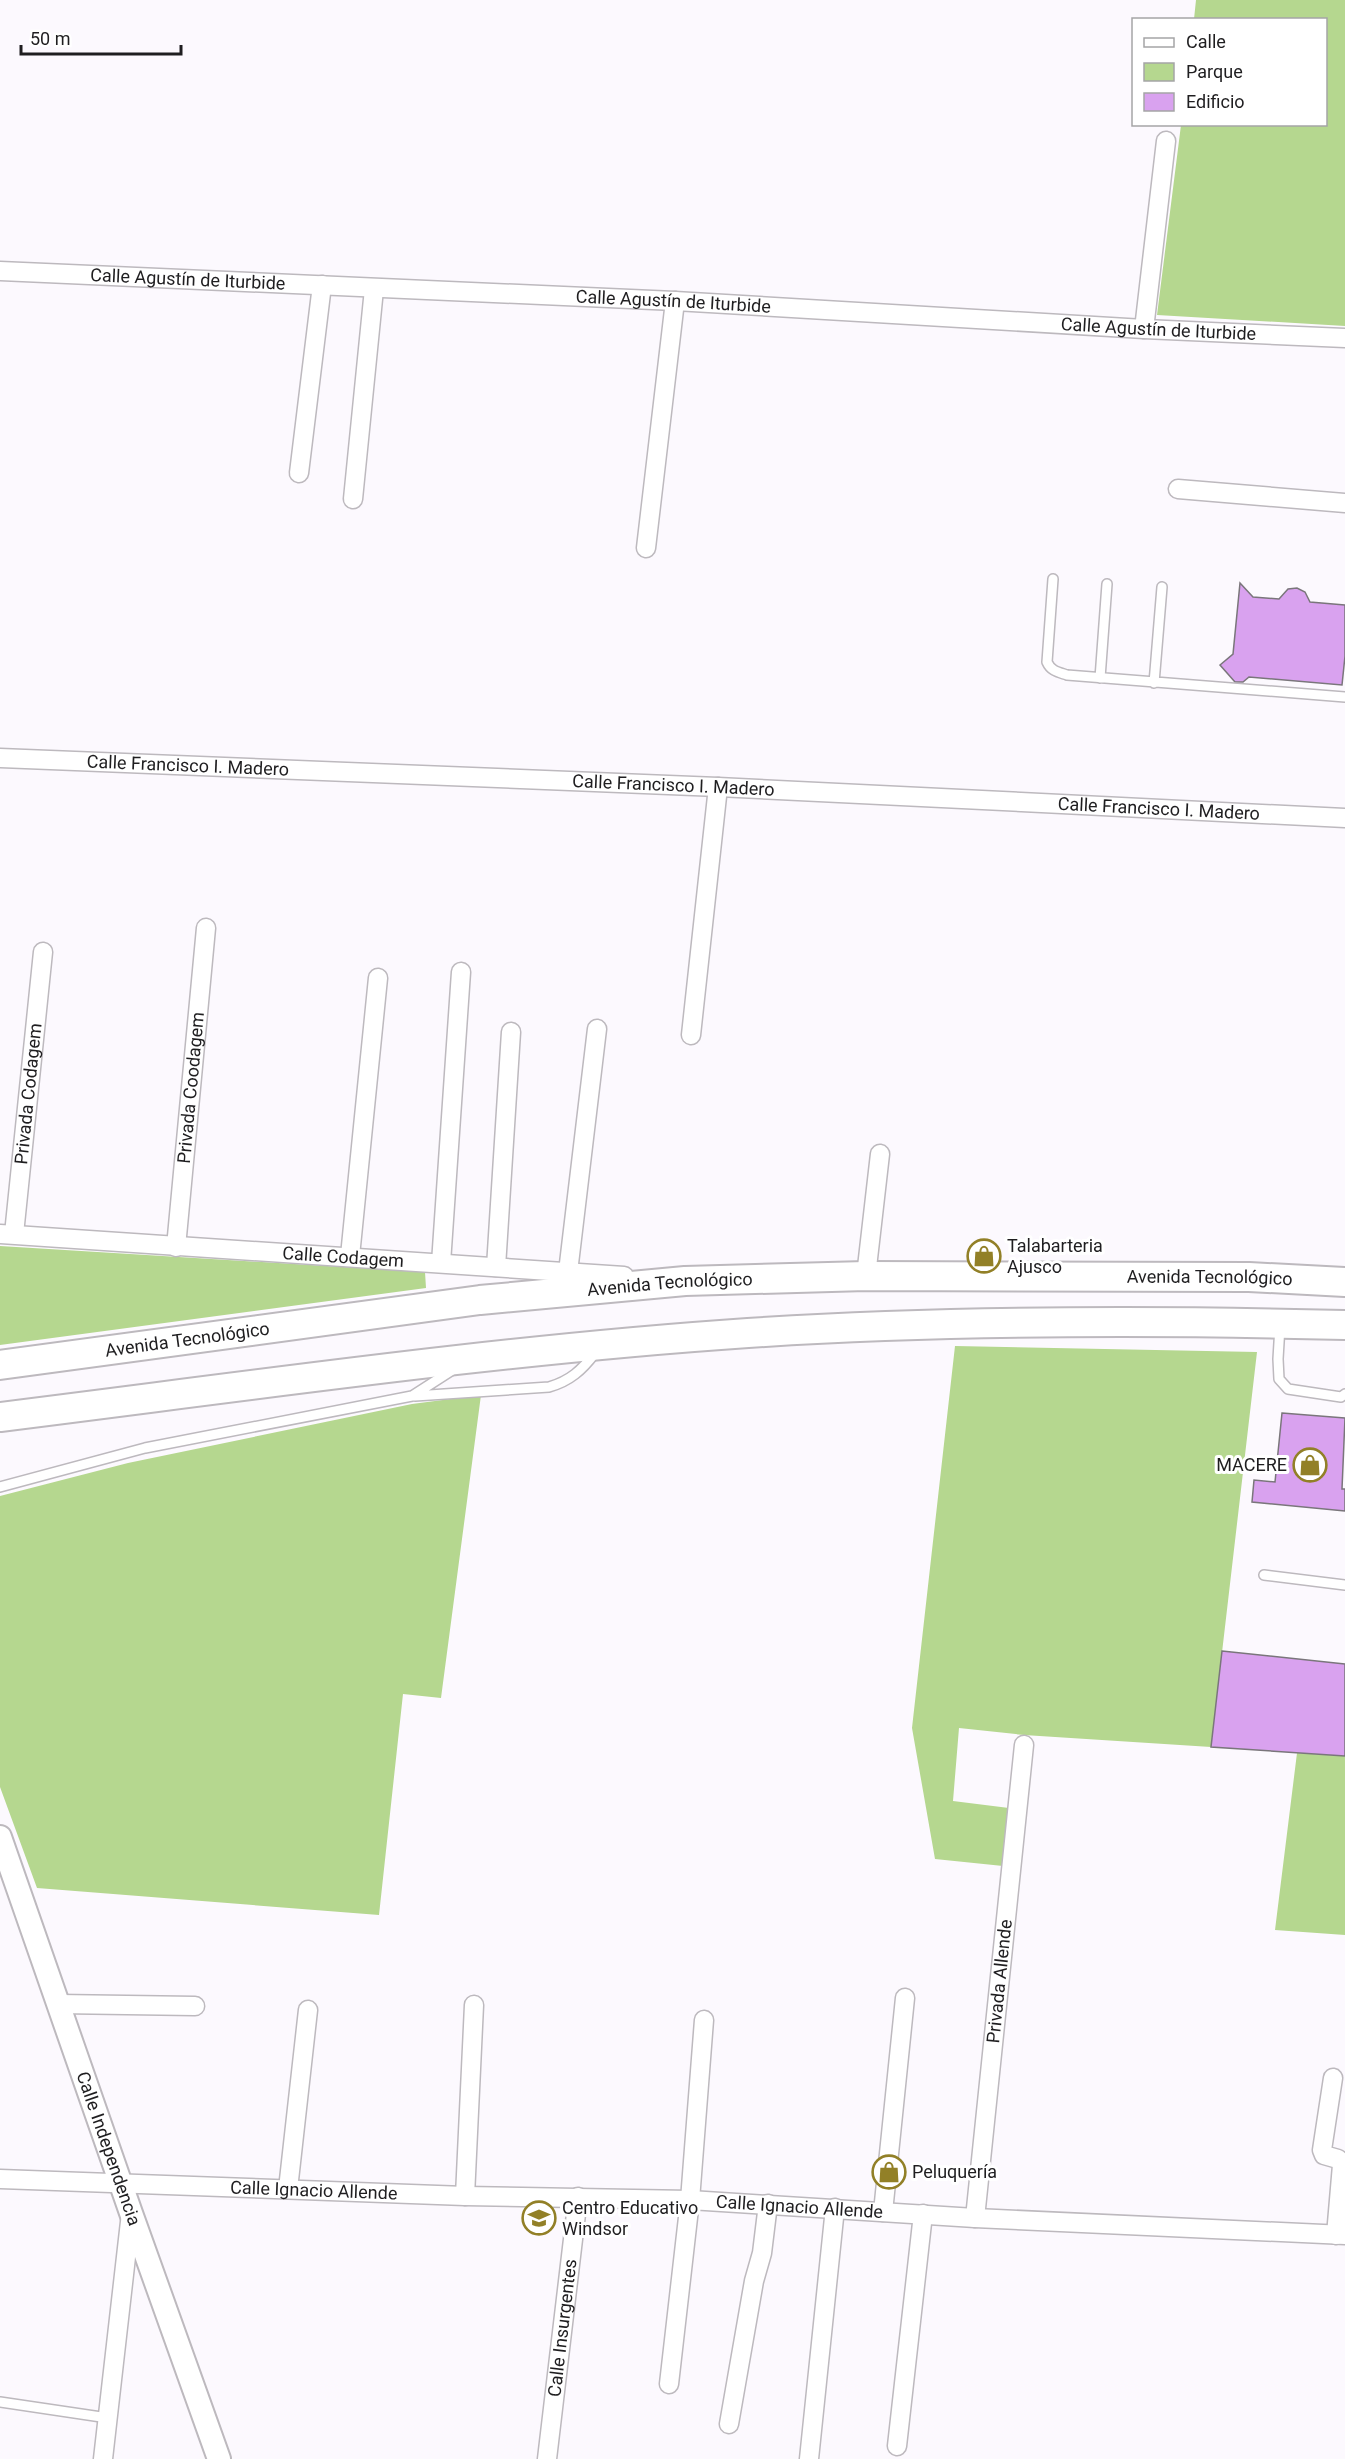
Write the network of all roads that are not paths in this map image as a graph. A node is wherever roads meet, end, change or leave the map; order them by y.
1 (1166, 141) dead end
2 (0, 271) edge
3 (322, 285) junction
4 (374, 289) junction
5 (675, 301) junction
6 (1144, 329) junction
7 (1345, 338) edge
8 (299, 473) dead end
9 (1178, 489) dead end
10 (353, 499) dead end
11 (1345, 503) edge
12 (646, 548) dead end
13 (1053, 579) dead end
14 (1107, 585) dead end
15 (1162, 587) dead end
16 (1100, 678) junction
17 (1155, 683) junction
18 (1345, 697) edge
19 (0, 758) edge
20 (718, 787) junction
21 (1345, 818) edge
22 (206, 928) dead end
23 (43, 952) dead end
24 (461, 972) dead end
25 (378, 978) dead end
26 (597, 1029) dead end
27 (511, 1032) dead end
28 (691, 1035) dead end
29 (880, 1154) dead end
30 (7, 1234) edge
31 (176, 1247) junction
32 (350, 1256) junction
33 (441, 1263) junction
34 (496, 1267) junction
35 (568, 1272) junction
36 (866, 1276) junction
37 (686, 1281) junction
38 (1345, 1282) edge
39 (1281, 1323) junction
40 (1345, 1325) edge
41 (599, 1347) junction
42 (471, 1358) junction
43 (0, 1365) edge
44 (1345, 1394) edge
45 (412, 1396) junction
46 (0, 1417) edge
47 (0, 1487) edge
48 (1264, 1575) dead end
49 (1345, 1586) edge
50 (1024, 1745) dead end
51 (0, 1837) edge
52 (905, 1998) dead end
53 (58, 2004) junction
54 (474, 2005) dead end
55 (195, 2006) dead end
56 (308, 2010) dead end
57 (704, 2020) dead end
58 (1333, 2078) dead end
59 (0, 2179) edge
60 (121, 2183) junction
61 (288, 2189) junction
62 (465, 2196) junction
63 (579, 2197) junction
64 (690, 2200) junction
65 (768, 2204) junction
66 (836, 2208) junction
67 (883, 2212) junction
68 (131, 2213) junction
69 (923, 2214) junction
70 (975, 2218) junction
71 (1340, 2235) edge
72 (669, 2384) dead end
73 (0, 2402) edge
74 (108, 2418) junction
75 (729, 2424) dead end
76 (897, 2446) dead end
77 (103, 2459) edge
78 (219, 2459) edge
79 (547, 2459) edge
80 (809, 2459) edge

1 - 6 street
2 - 3 street, Calle Agustín de Iturbide
3 - 4 street, Calle Agustín de Iturbide
3 - 8 street
4 - 5 street, Calle Agustín de Iturbide
4 - 10 street
5 - 6 street, Calle Agustín de Iturbide
5 - 12 street
6 - 7 street, Calle Agustín de Iturbide
9 - 11 street
13 - 16 lane
14 - 16 lane
15 - 17 lane
16 - 17 lane
17 - 18 lane
19 - 20 street, Calle Francisco I. Madero
20 - 21 street, Calle Francisco I. Madero
20 - 28 street
22 - 31 street, Privada Coodagem
23 - 30 street, Privada Codagem
24 - 33 street
25 - 32 street
26 - 35 street
27 - 34 street
29 - 36 street
30 - 31 street, Calle Codagem
31 - 32 street, Calle Codagem
32 - 33 street, Calle Codagem
33 - 34 street, Calle Codagem
34 - 35 street, Calle Codagem
35 - 37 street, Calle Codagem
36 - 37 main road, Avenida Tecnológico
36 - 38 main road, Avenida Tecnológico
37 - 43 main road, Avenida Tecnológico
39 - 40 main road
39 - 41 main road
39 - 44 lane
41 - 42 main road
41 - 45 lane
42 - 45 lane
42 - 46 main road
45 - 47 lane
48 - 49 lane
50 - 70 street, Privada Allende
51 - 53 street, Calle Independencia
52 - 67 street
53 - 55 street
53 - 60 street, Calle Independencia
54 - 62 street
56 - 61 street
57 - 64 street
58 - 71 street
59 - 60 street, Calle Ignacio Allende
60 - 61 street, Calle Ignacio Allende
60 - 68 street, Calle Independencia
61 - 62 street, Calle Ignacio Allende
62 - 63 street, Calle Ignacio Allende
63 - 64 street, Calle Ignacio Allende
63 - 79 street, Calle Insurgentes
64 - 65 street, Calle Ignacio Allende
64 - 72 street
65 - 66 street, Calle Ignacio Allende
65 - 75 street
66 - 67 street, Calle Ignacio Allende
66 - 80 street
67 - 69 street, Calle Ignacio Allende
68 - 74 street
68 - 78 street, Calle Independencia
69 - 70 street, Calle Ignacio Allende
69 - 76 street
70 - 71 street, Calle Ignacio Allende
73 - 74 lane
74 - 77 street

